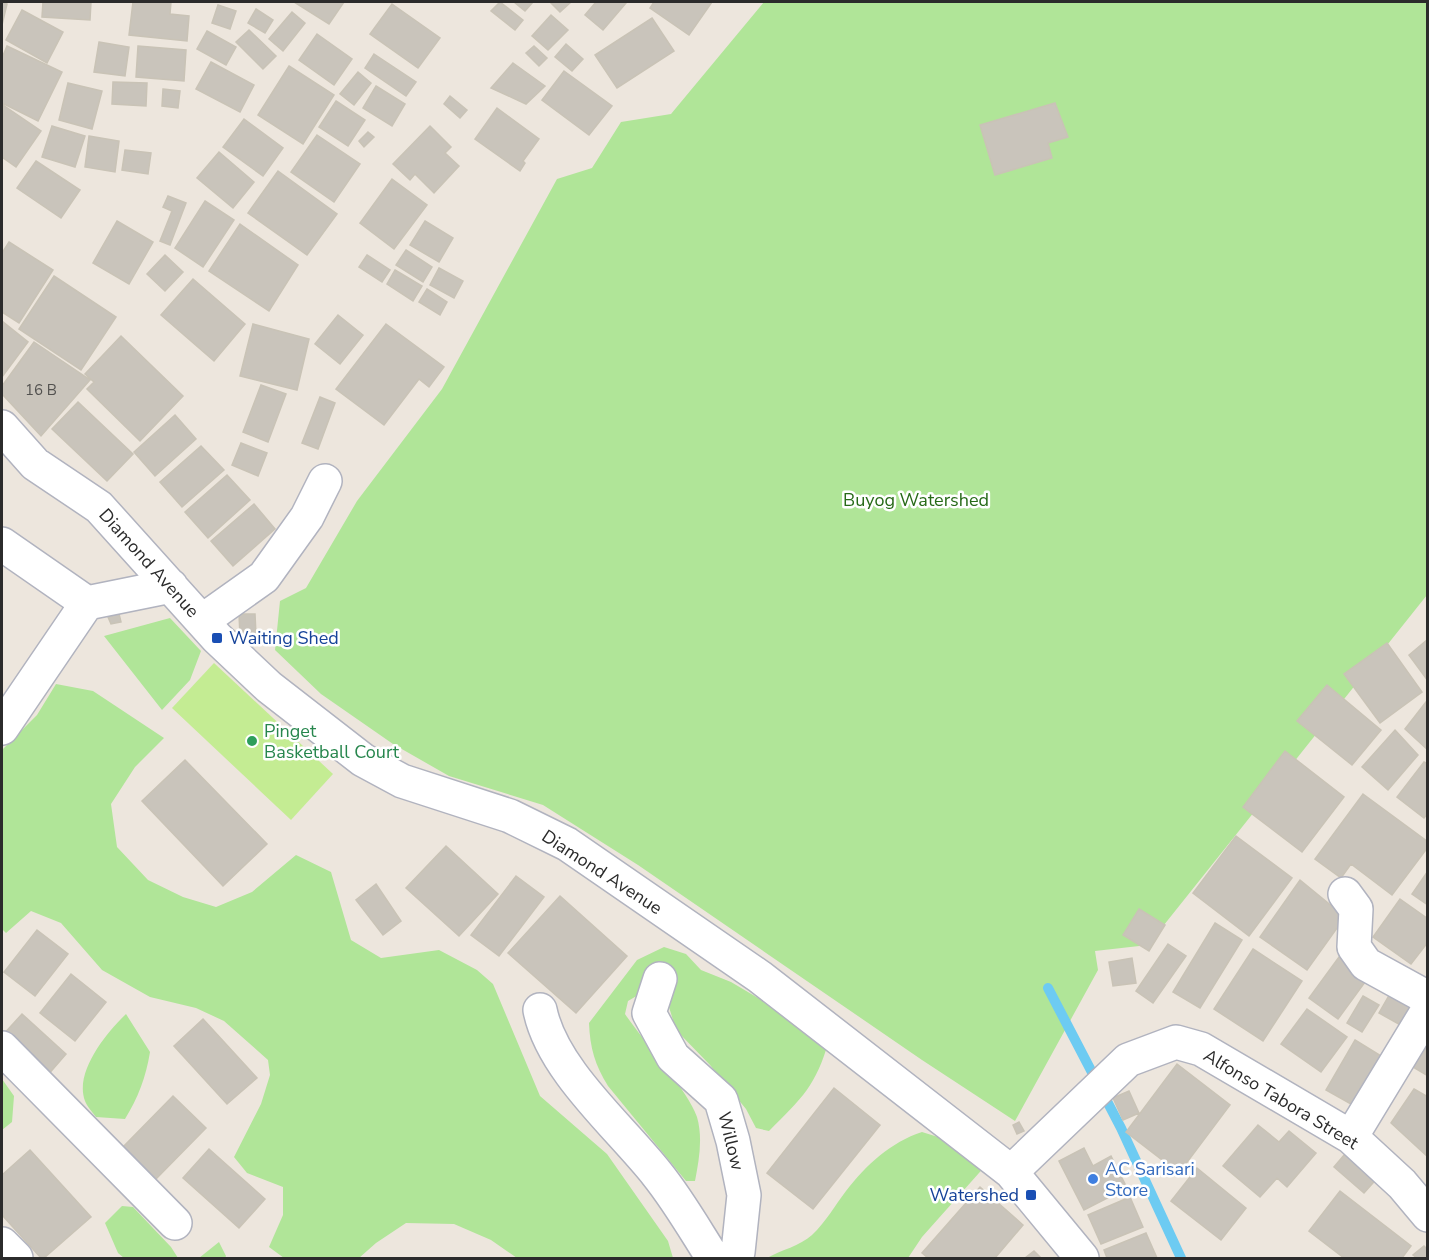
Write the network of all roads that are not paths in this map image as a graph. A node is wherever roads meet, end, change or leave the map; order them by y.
1 (2, 427) edge
2 (325, 481) dead end
3 (2, 544) edge
4 (171, 586) junction
5 (87, 603) junction
6 (202, 621) junction
7 (2, 728) edge
8 (1345, 894) dead end
9 (660, 979) dead end
10 (1428, 998) edge
11 (540, 1010) dead end
12 (1428, 1010) edge
13 (2, 1048) edge
14 (1351, 1137) junction
15 (1011, 1172) junction
16 (1428, 1215) edge
17 (175, 1223) dead end
18 (2, 1244) edge
19 (16, 1258) edge
20 (713, 1258) edge
21 (734, 1258) edge
22 (1082, 1258) edge

1 - 4 street, Diamond Avenue
2 - 6 street
3 - 5 street
4 - 5 street
4 - 6 street, Diamond Avenue
5 - 7 street
6 - 15 street, Diamond Avenue
8 - 10 street
9 - 21 street, Willow
11 - 20 street
12 - 14 street
13 - 17 street
14 - 15 street, Alfonso Tabora Street
14 - 16 street, Alfonso Tabora Street
15 - 22 street, Diamond Avenue
18 - 19 street

